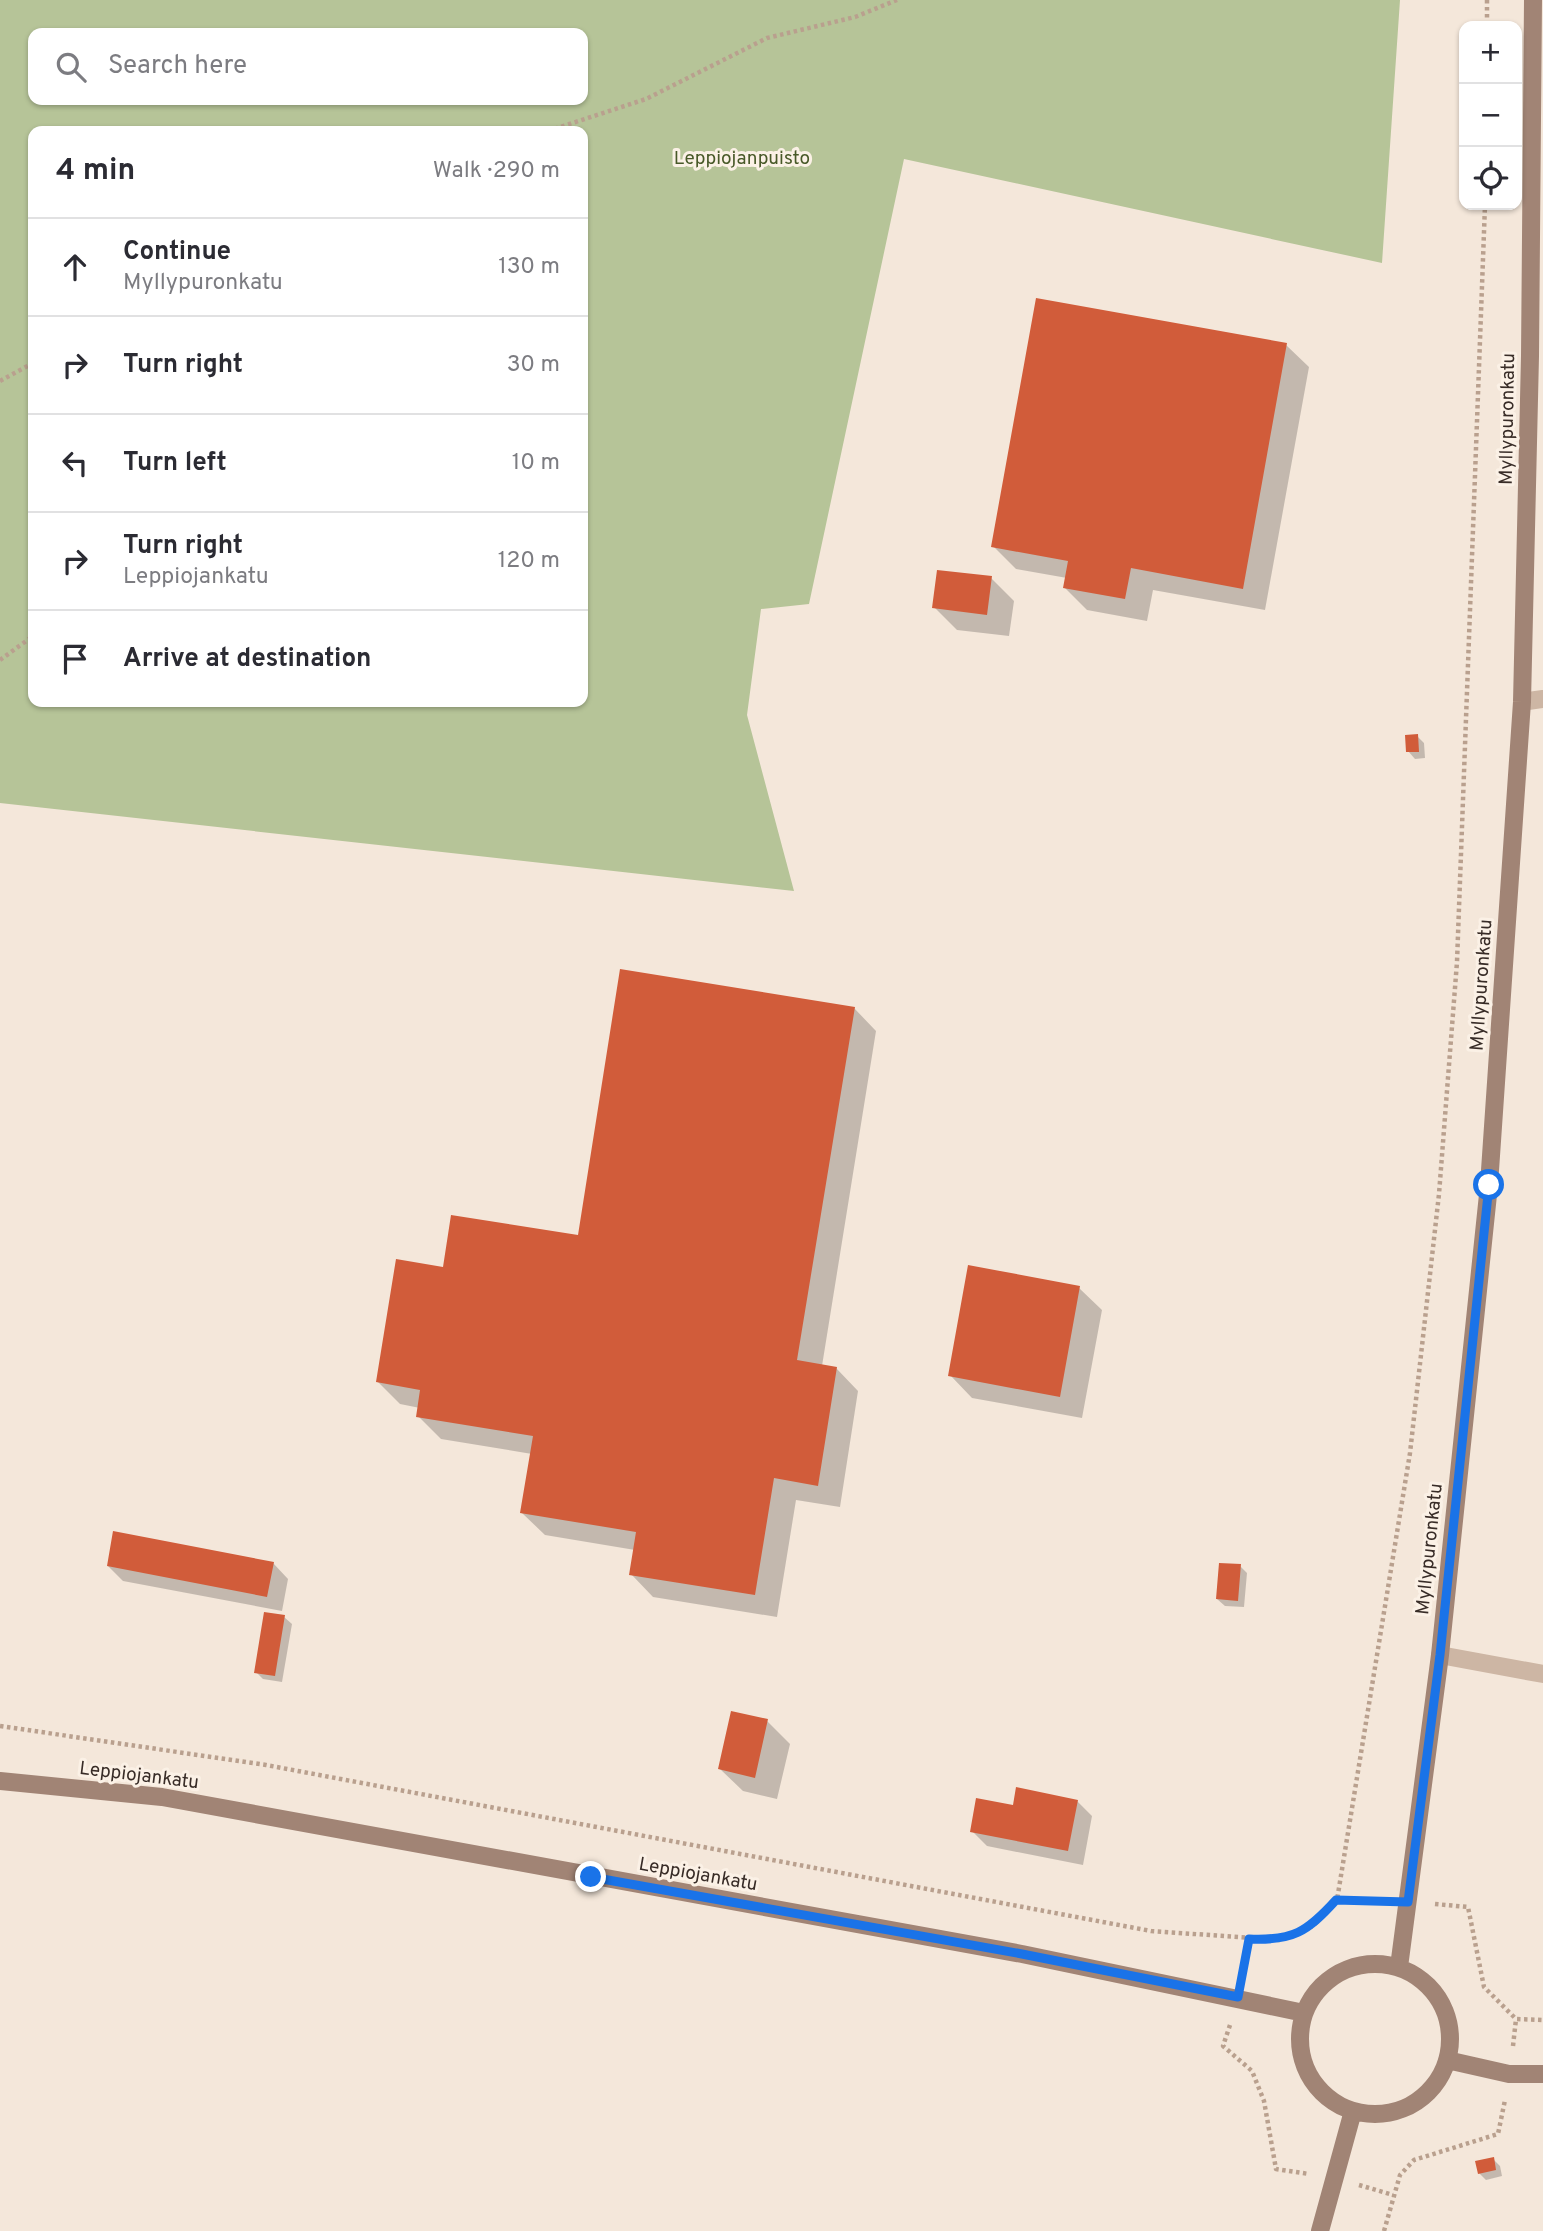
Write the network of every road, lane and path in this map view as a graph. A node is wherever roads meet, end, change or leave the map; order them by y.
1 (897, 0) edge
2 (1487, 0) edge
3 (1533, 0) edge
4 (1488, 21) edge
5 (563, 126) edge
6 (1485, 210) edge
7 (28, 366) edge
8 (0, 381) edge
9 (28, 640) edge
10 (0, 660) edge
11 (1543, 699) edge
12 (1522, 702) junction
13 (1440, 1655) junction
14 (1543, 1674) edge
15 (0, 1726) edge
16 (0, 1781) edge
17 (1336, 1900) junction
18 (1408, 1902) junction
19 (1249, 1939) junction
20 (1399, 1968) junction
21 (1238, 1997) junction
22 (1304, 2013) junction
23 (1517, 2019) junction
24 (1543, 2020) edge
25 (1447, 2060) junction
26 (1510, 2074) junction
27 (1543, 2074) edge
28 (1353, 2111) junction
29 (1337, 2178) junction
30 (1393, 2195) junction
31 (1320, 2231) edge
32 (1384, 2231) edge

1 - 5 path
2 - 4 path
3 - 12 main road, Myllypuronkatu
6 - 17 path
7 - 8 path
9 - 10 path
11 - 12 lane
12 - 13 main road, Myllypuronkatu
13 - 14 lane
13 - 18 main road, Myllypuronkatu
15 - 19 path
16 - 21 main road, Leppiojankatu
17 - 18 path
17 - 19 path
18 - 20 main road, Myllypuronkatu
18 - 23 path
19 - 21 path
20 - 22 main road
20 - 25 main road
21 - 22 main road, Leppiojankatu
21 - 29 path
22 - 28 main road
23 - 24 path
23 - 26 path
25 - 26 main road
25 - 28 main road
26 - 27 main road
26 - 30 path
28 - 29 main road
29 - 30 path
29 - 31 main road
30 - 32 path

